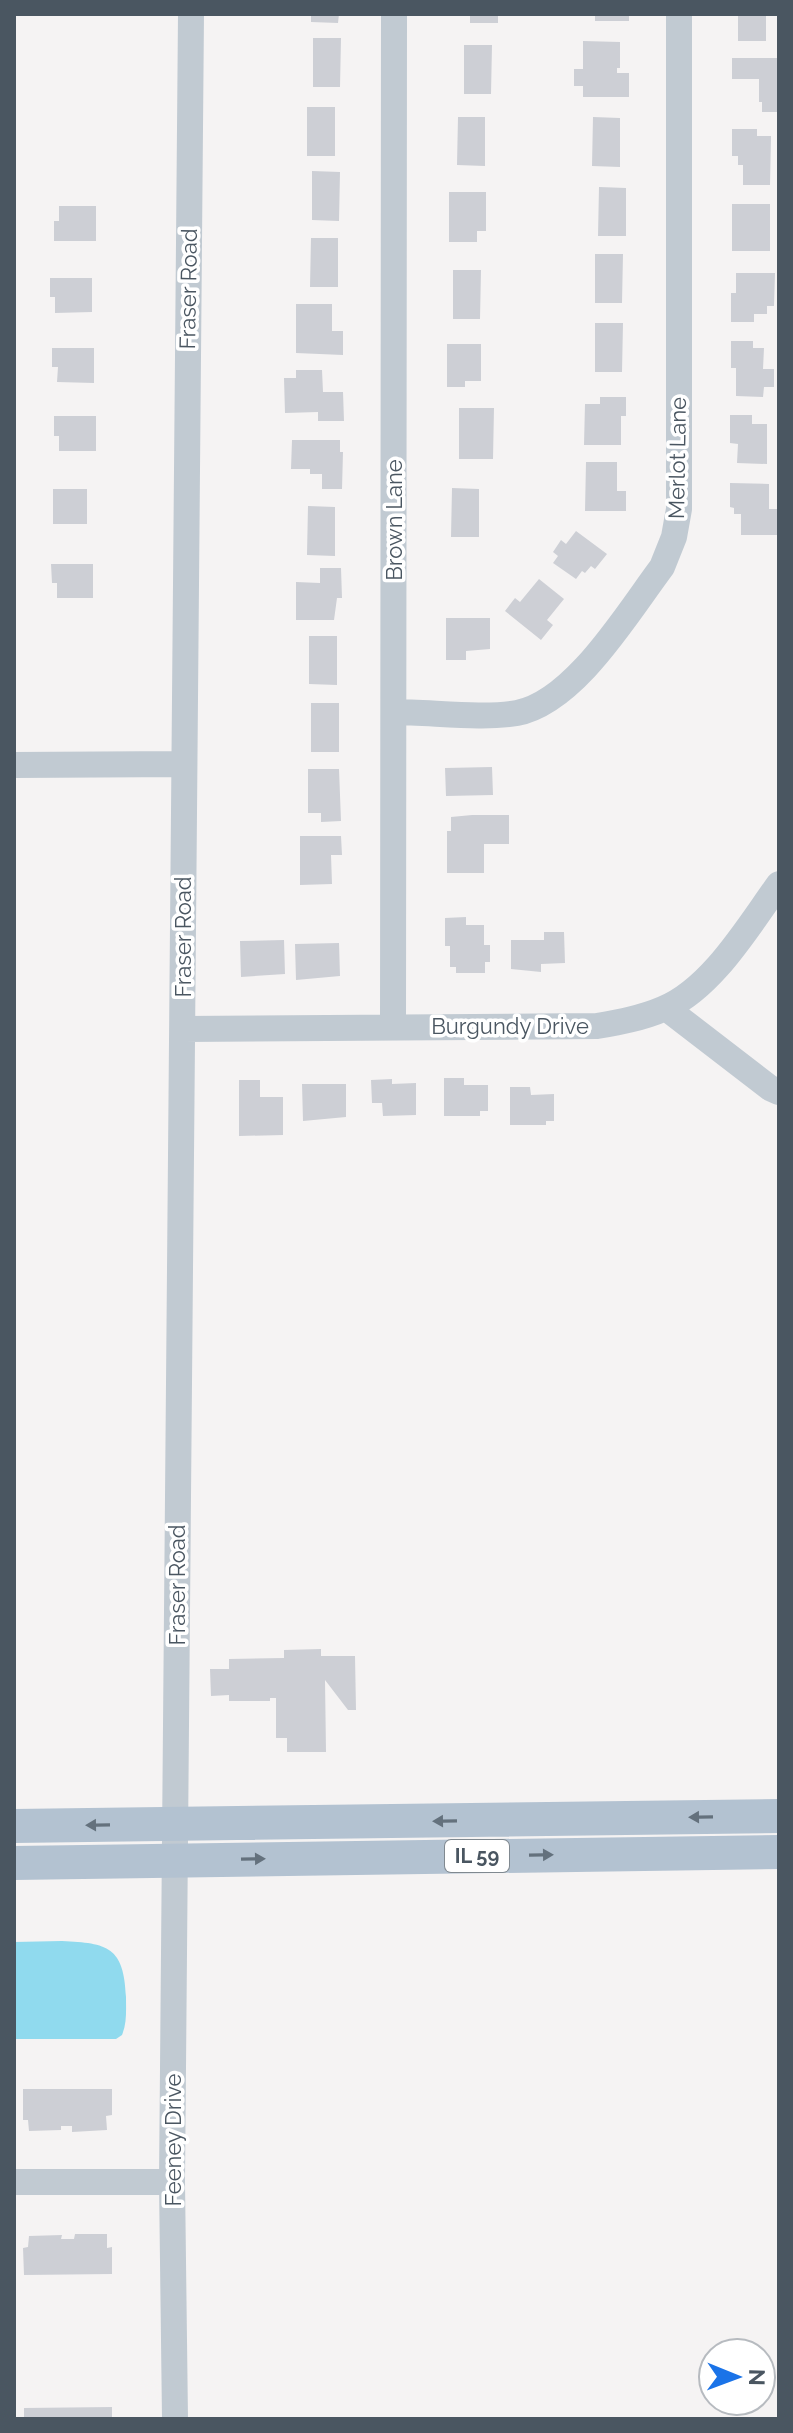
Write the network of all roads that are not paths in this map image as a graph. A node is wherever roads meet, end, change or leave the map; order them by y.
1 (191, 14) edge
2 (394, 14) edge
3 (679, 14) edge
4 (394, 712) junction
5 (184, 764) junction
6 (14, 765) edge
7 (779, 884) edge
8 (666, 1008) junction
9 (393, 1026) junction
10 (183, 1029) junction
11 (779, 1092) edge
12 (779, 1816) edge
13 (176, 1824) junction
14 (14, 1826) edge
15 (779, 1852) edge
16 (175, 1860) junction
17 (14, 1863) edge
18 (14, 2182) edge
19 (172, 2182) junction
20 (175, 2419) edge

1 - 5 street, Fraser Road
2 - 4 street, Brown Lane
3 - 4 street, Merlot Lane
4 - 9 street, Brown Lane
5 - 6 street
5 - 10 street, Fraser Road
7 - 8 street, Burgundy Drive
8 - 9 street, Burgundy Drive
8 - 11 street
9 - 10 street, Burgundy Drive
10 - 13 street, Fraser Road
12 -> 13 main road, IL 59
13 -> 14 main road, IL 59
13 - 16 street, Fraser Road
16 -> 15 main road, IL 59
16 - 17 main road, IL 59
16 - 19 street, Feeney Drive
18 - 19 street
19 - 20 street, Feeney Drive

